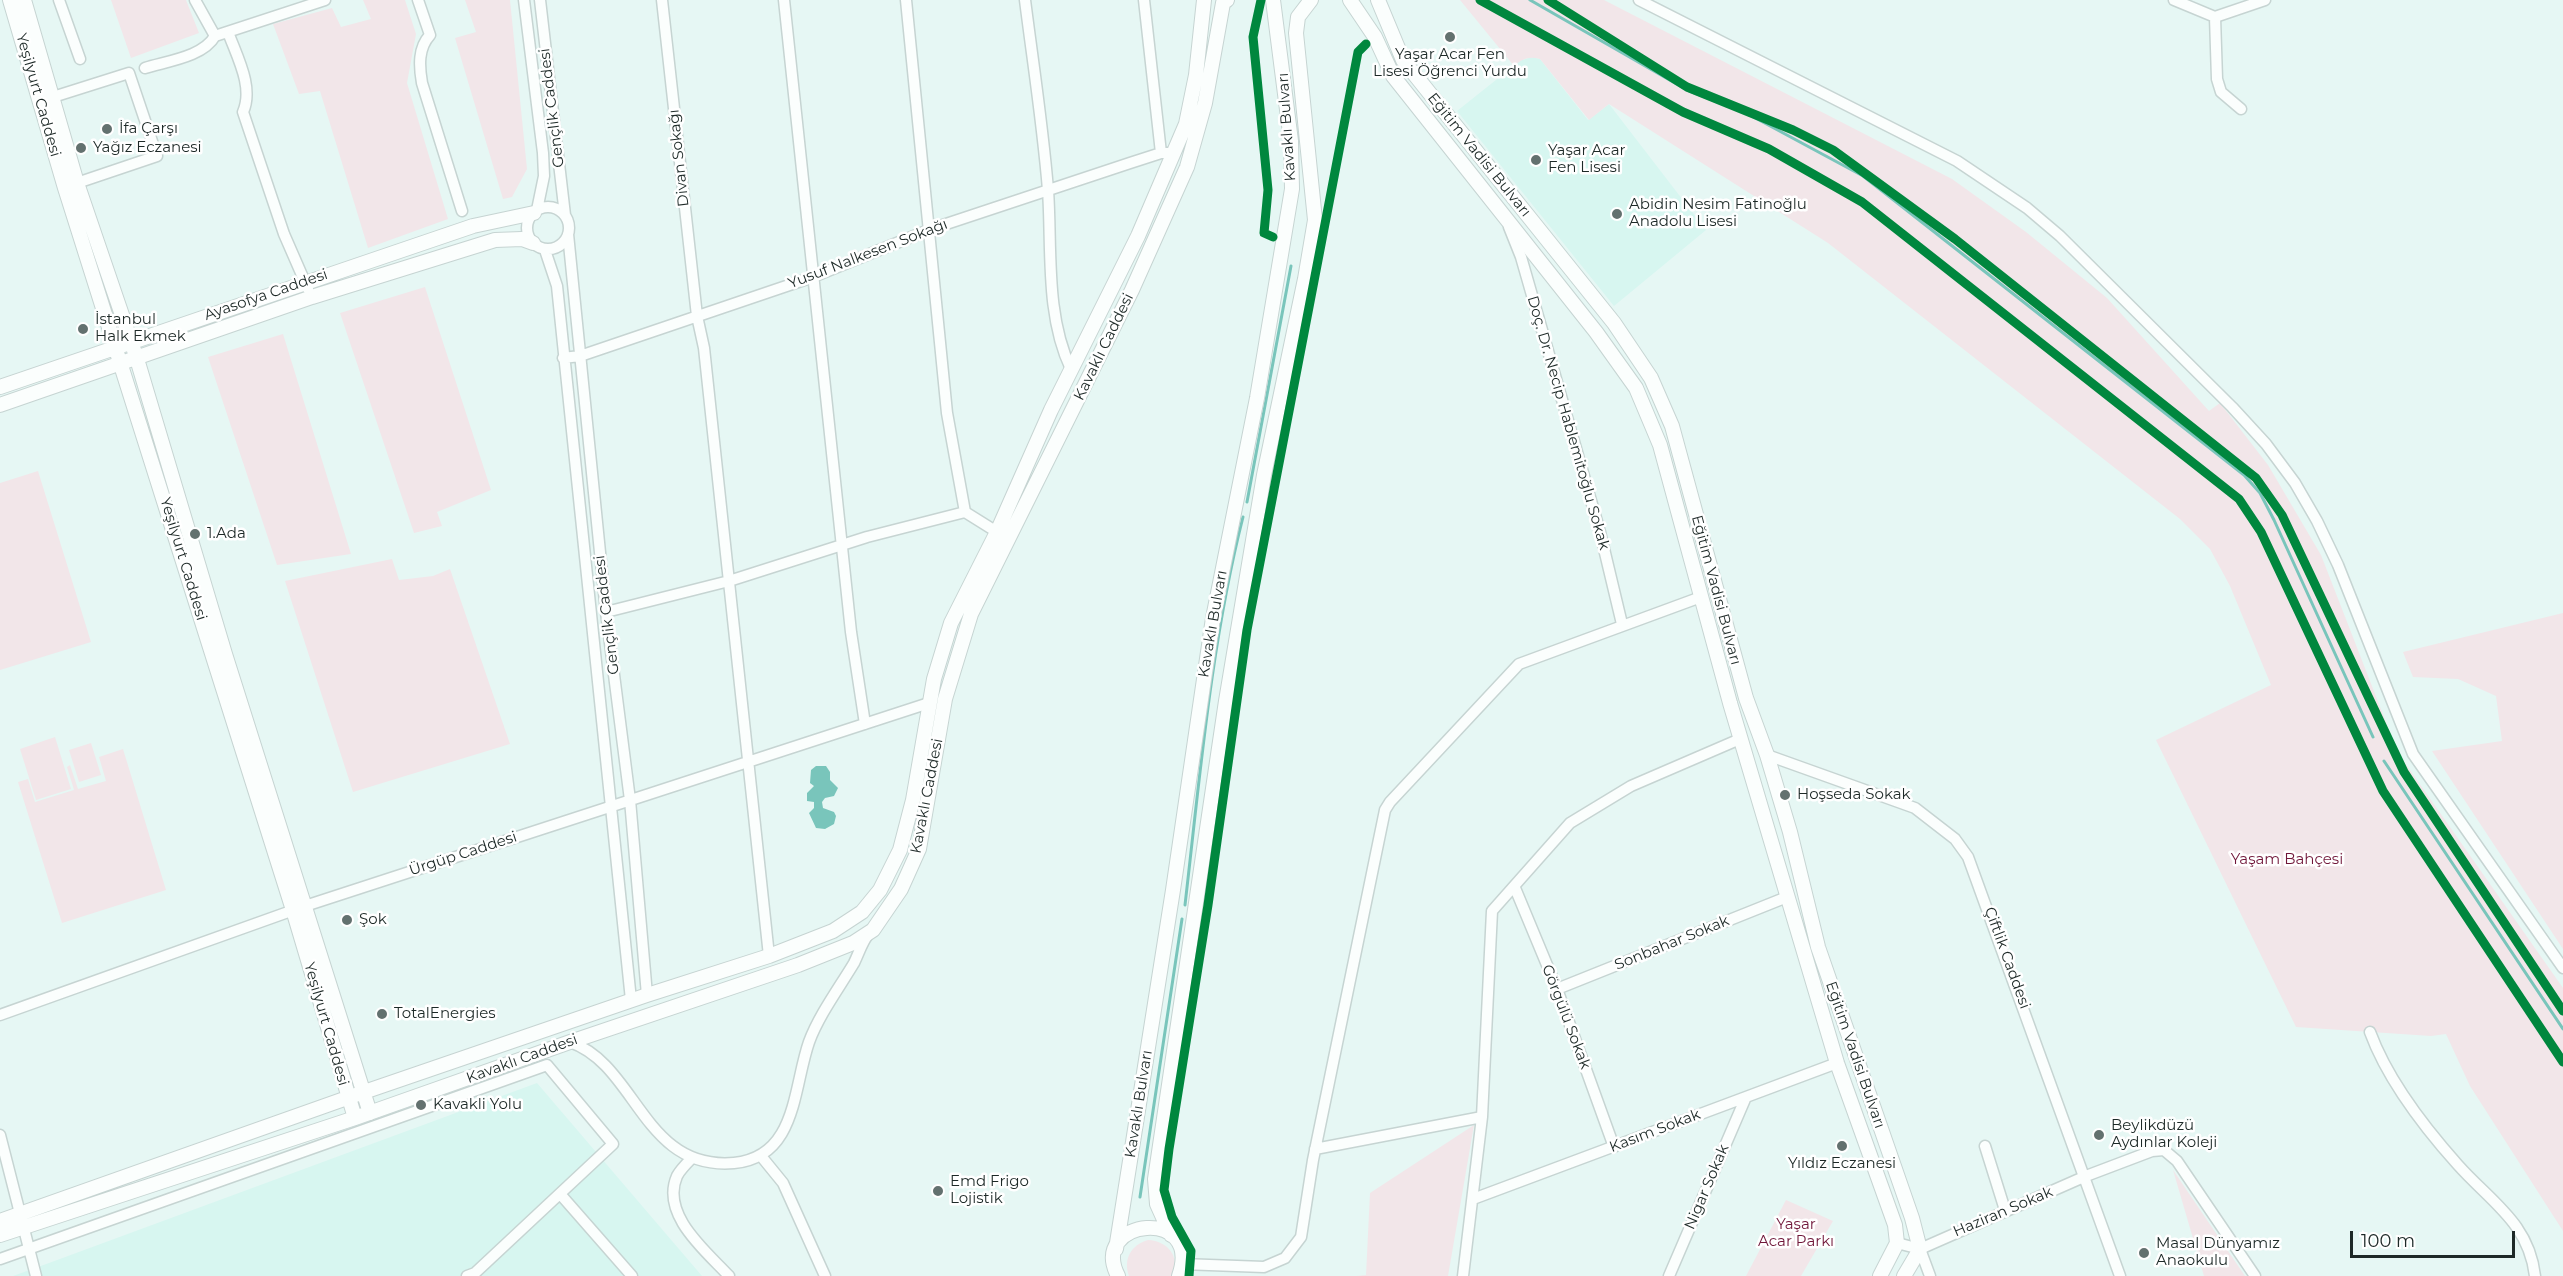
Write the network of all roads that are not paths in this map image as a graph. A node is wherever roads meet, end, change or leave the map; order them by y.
1 (10, 0) edge
2 (24, 0) edge
3 (59, 0) edge
4 (195, 0) edge
5 (325, 0) edge
6 (418, 0) edge
7 (524, 0) edge
8 (540, 0) edge
9 (662, 0) edge
10 (784, 0) edge
11 (906, 0) edge
12 (1025, 0) edge
13 (1144, 0) edge
14 (1204, 0) edge
15 (1227, 0) edge
16 (1273, 0) edge
17 (1311, 0) edge
18 (1350, 0) edge
19 (1378, 0) edge
20 (1639, 0) edge
21 (2174, 0) edge
22 (2242, 0) edge
23 (2265, 0) edge
24 (2220, 15) junction
25 (228, 32) junction
26 (215, 36) junction
27 (80, 59) dead end
28 (145, 68) dead end
29 (53, 97) junction
30 (2241, 109) dead end
31 (1168, 153) junction
32 (71, 185) junction
33 (1048, 191) junction
34 (462, 211) dead end
35 (536, 212) junction
36 (565, 215) junction
37 (1508, 224) junction
38 (931, 229) junction
39 (568, 234) junction
40 (539, 246) junction
41 (813, 277) junction
42 (306, 282) junction
43 (312, 297) junction
44 (697, 316) junction
45 (131, 341) junction
46 (117, 346) junction
47 (580, 356) junction
48 (136, 358) junction
49 (562, 358) junction
50 (121, 364) junction
51 (1071, 369) junction
52 (0, 387) edge
53 (0, 405) edge
54 (965, 512) junction
55 (997, 532) junction
56 (842, 545) junction
57 (729, 581) junction
58 (1701, 597) junction
59 (606, 612) junction
60 (207, 616) junction
61 (1622, 624) junction
62 (929, 703) junction
63 (865, 724) junction
64 (1758, 733) junction
65 (1740, 739) junction
66 (1767, 755) junction
67 (748, 762) junction
68 (630, 800) junction
69 (612, 805) junction
70 (1515, 888) junction
71 (1787, 897) junction
72 (299, 908) junction
73 (873, 930) junction
74 (769, 956) junction
75 (2563, 968) edge
76 (1557, 989) junction
77 (647, 994) junction
78 (631, 1000) junction
79 (0, 1015) edge
80 (2370, 1032) dead end
81 (570, 1042) junction
82 (1837, 1064) junction
83 (364, 1092) junction
84 (1746, 1097) junction
85 (348, 1098) junction
86 (370, 1113) junction
87 (1482, 1117) junction
88 (355, 1118) junction
89 (0, 1135) edge
90 (1985, 1146) dead end
91 (1614, 1147) junction
92 (1315, 1149) junction
93 (761, 1156) junction
94 (692, 1158) junction
95 (2086, 1176) junction
96 (561, 1195) junction
97 (1473, 1199) junction
98 (2005, 1210) junction
99 (22, 1214) junction
100 (0, 1221) edge
101 (24, 1228) junction
102 (0, 1235) edge
103 (1171, 1235) junction
104 (1897, 1244) junction
105 (1920, 1249) junction
106 (28, 1250) junction
107 (1115, 1254) junction
108 (0, 1258) edge
109 (1181, 1270) edge
110 (474, 1275) edge
111 (36, 1276) edge
112 (632, 1276) edge
113 (729, 1276) edge
114 (825, 1276) edge
115 (1112, 1276) edge
116 (1118, 1276) edge
117 (1464, 1276) edge
118 (1669, 1276) edge
119 (1880, 1276) edge
120 (1904, 1276) edge
121 (1930, 1276) edge
122 (2120, 1276) edge
123 (2255, 1276) edge
124 (2535, 1276) edge

1 - 32 main road, Yeşilyurt Caddesi
2 - 29 main road, Yeşilyurt Caddesi
3 - 27 street
4 - 26 street
5 - 25 street
6 - 34 street
7 - 35 street, Gençlik Caddesi
8 - 36 street, Gençlik Caddesi
9 - 44 street, Divan Sokağı
10 - 41 street
11 - 38 street
12 - 33 street
13 - 31 street
14 - 31 main road, Kavaklı Caddesi
15 - 73 main road, Kavaklı Caddesi
16 - 107 main road, Kavaklı Bulvarı
17 - 103 main road, Kavaklı Bulvarı
18 - 37 main road, Eğitim Vadisi Bulvarı
19 - 64 main road, Eğitim Vadisi Bulvarı
20 - 75 street
21 - 24 street
22 - 24 street
23 - 24 street
24 - 30 street
25 - 26 street
25 - 42 street
26 - 28 street
29 - 32 main road, Yeşilyurt Caddesi
29 - 32 street
31 - 33 street, Yusuf Nalkesen Sokağı
31 - 51 main road, Kavaklı Caddesi
32 - 45 main road, Yeşilyurt Caddesi
32 - 46 main road, Yeşilyurt Caddesi
33 - 38 street, Yusuf Nalkesen Sokağı
33 - 51 street
35 - 36 street
35 - 40 street
35 - 42 main road, Ayasofya Caddesi
36 - 39 street
37 - 58 main road, Eğitim Vadisi Bulvarı
37 - 61 street, Doç. Dr. Necip Hablemitoğlu Sokak
38 - 41 street, Yusuf Nalkesen Sokağı
38 - 54 street
39 - 40 street
39 - 47 street, Gençlik Caddesi
40 - 43 main road, Ayasofya Caddesi
40 - 49 street, Gençlik Caddesi
41 - 44 street, Yusuf Nalkesen Sokağı
41 - 56 street
42 - 43 street
42 - 45 main road, Ayasofya Caddesi
43 - 48 main road, Ayasofya Caddesi
44 - 47 street, Yusuf Nalkesen Sokağı
44 - 57 street, Divan Sokağı
45 - 46 main road, Ayasofya Caddesi
45 - 48 main road, Yeşilyurt Caddesi
46 - 50 main road, Yeşilyurt Caddesi
46 - 52 main road, Ayasofya Caddesi
47 - 49 street, Yusuf Nalkesen Sokağı
47 - 59 street, Gençlik Caddesi
48 - 50 main road, Ayasofya Caddesi
48 - 60 main road, Yeşilyurt Caddesi
49 - 69 street, Gençlik Caddesi
50 - 53 main road, Ayasofya Caddesi
50 - 60 main road, Yeşilyurt Caddesi
51 - 55 main road, Kavaklı Caddesi
54 - 55 street
54 - 56 street
55 - 62 main road, Kavaklı Caddesi
56 - 57 street
56 - 63 street
57 - 59 street
57 - 67 street, Divan Sokağı
58 - 61 street
58 - 65 main road, Eğitim Vadisi Bulvarı
59 - 68 street, Gençlik Caddesi
60 - 72 main road, Yeşilyurt Caddesi
61 - 92 street
62 - 63 street, Ürgüp Caddesi
62 - 74 main road, Kavaklı Caddesi
63 - 67 street, Ürgüp Caddesi
64 - 65 main road
64 - 66 main road, Eğitim Vadisi Bulvarı
65 - 70 street
65 - 71 main road, Eğitim Vadisi Bulvarı
66 - 95 street, Çiftlik Caddesi
66 - 105 main road, Eğitim Vadisi Bulvarı
67 - 68 street, Ürgüp Caddesi
67 - 74 street, Divan Sokağı
68 - 69 street, Ürgüp Caddesi
68 - 77 street, Gençlik Caddesi
69 - 72 street, Ürgüp Caddesi
69 - 78 street, Gençlik Caddesi
70 - 76 street, Görgülü Sokak
70 - 87 street
71 - 76 street, Sonbahar Sokak
71 - 82 main road, Eğitim Vadisi Bulvarı
72 - 79 street, Ürgüp Caddesi
72 - 83 main road, Yeşilyurt Caddesi
72 - 85 main road, Yeşilyurt Caddesi
73 - 81 main road, Kavaklı Caddesi
73 - 93 street
74 - 77 main road, Kavaklı Caddesi
76 - 91 street, Görgülü Sokak
77 - 78 main road, Kavaklı Caddesi
78 - 83 main road, Kavaklı Caddesi
80 - 124 street
81 - 86 main road, Kavaklı Caddesi
81 - 94 street
82 - 84 street, Kasım Sokak
82 - 104 main road, Eğitim Vadisi Bulvarı
83 - 85 main road, Kavaklı Caddesi
83 - 86 main road, Yeşilyurt Caddesi
84 - 91 street, Kasım Sokak
84 - 118 street, Nigar Sokak
85 - 88 main road, Yeşilyurt Caddesi
85 - 99 main road, Kavaklı Caddesi
86 - 88 main road, Kavaklı Caddesi
87 - 92 street
87 - 97 street
88 - 101 main road, Kavaklı Caddesi
89 - 99 street
90 - 98 street
91 - 97 street, Kasım Sokak
92 - 109 street
93 - 94 street
93 - 114 street
94 - 113 street
95 - 98 street, Haziran Sokak
95 - 122 street, Çiftlik Caddesi
95 - 123 street, Haziran Sokak
96 - 106 street
96 - 110 street
96 - 112 street
97 - 117 street
98 - 105 street, Haziran Sokak
99 - 100 main road, Kavaklı Caddesi
99 - 101 street
101 - 102 main road, Kavaklı Caddesi
101 - 106 street
103 - 107 main road
103 - 109 main road, Kavaklı Bulvarı
104 - 105 street
104 - 119 main road
105 - 120 main road
105 - 121 street
106 - 108 street
106 - 111 street
107 - 115 main road, Kavaklı Bulvarı
107 - 116 main road, Kavaklı Bulvarı

